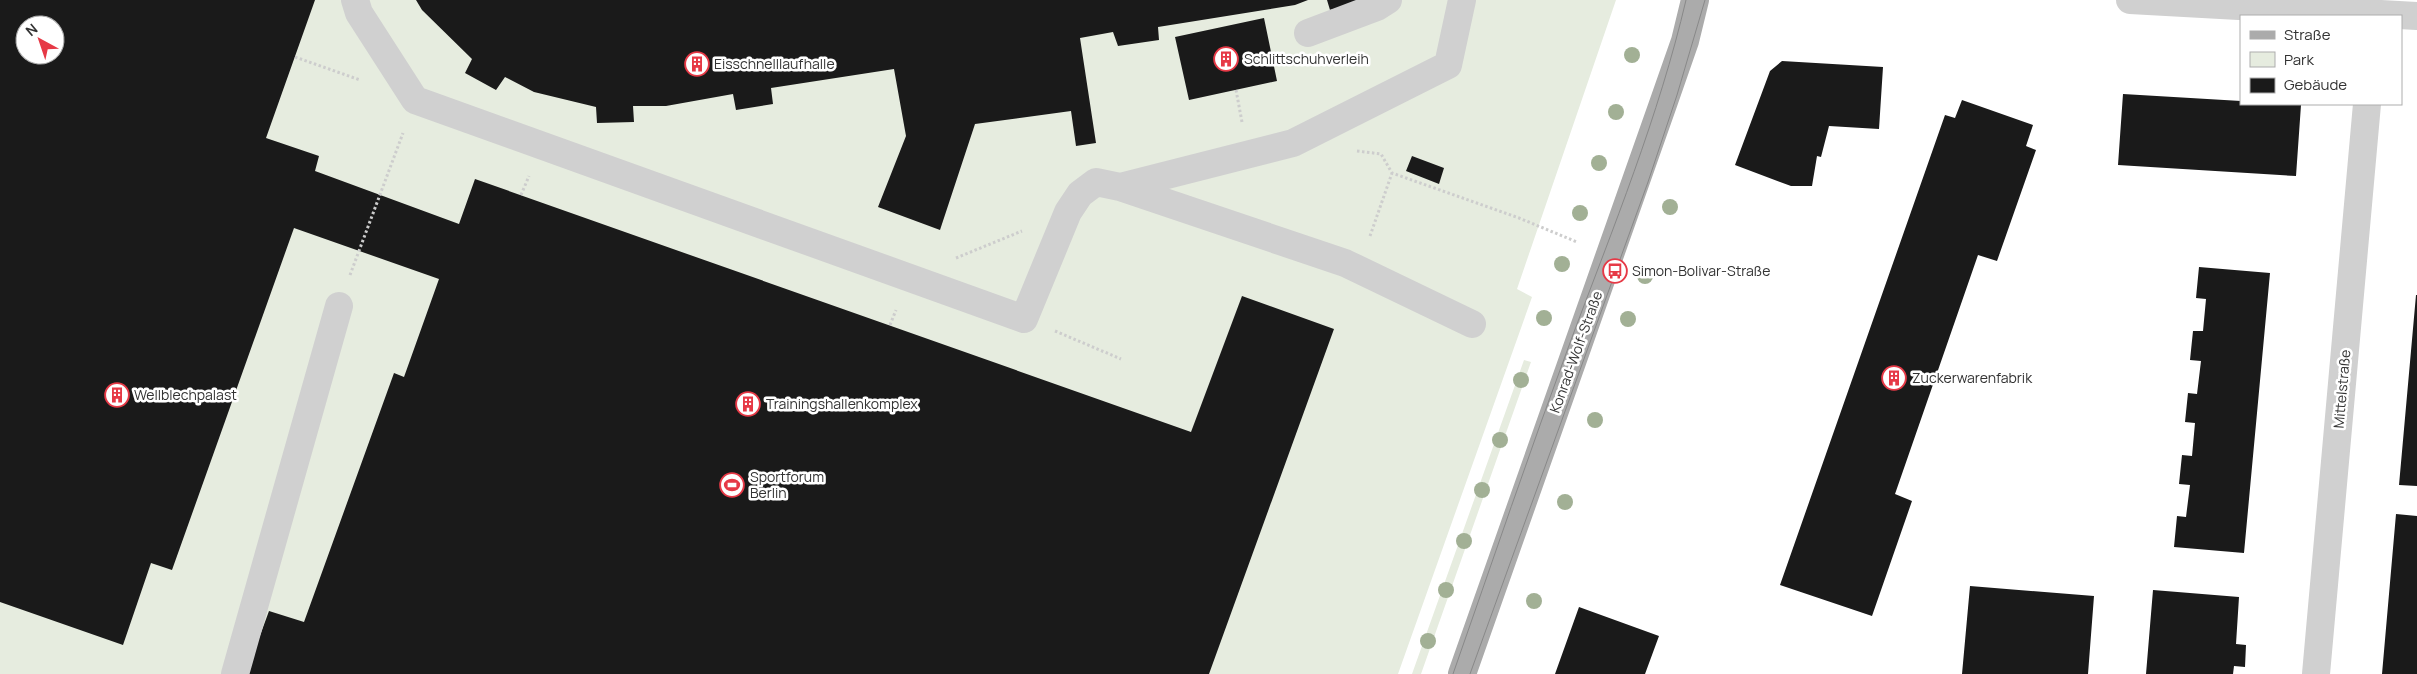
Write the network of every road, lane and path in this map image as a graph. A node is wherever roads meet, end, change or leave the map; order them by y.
1 (355, 0) edge
2 (1388, 0) edge
3 (1462, 0) edge
4 (1695, 0) edge
5 (2130, 0) edge
6 (2375, 15) edge
7 (2402, 16) edge
8 (2417, 16) edge
9 (1308, 33) dead end
10 (295, 57) dead end
11 (1236, 90) dead end
12 (415, 100) junction
13 (2367, 105) edge
14 (1239, 109) dead end
15 (1352, 150) dead end
16 (1392, 173) junction
17 (1120, 187) junction
18 (1068, 212) junction
19 (1610, 256) junction
20 (1358, 271) junction
21 (908, 277) junction
22 (339, 306) joint
23 (1024, 319) junction
24 (1472, 324) dead end
25 (1121, 359) dead end
26 (235, 674) edge
27 (1462, 674) edge
28 (2316, 674) edge

1 - 12 street
2 - 9 street
3 - 17 street
4 - 19 main road, Konrad-Wolf-Straße
5 - 6 street
7 - 8 street
10 - 12 path
11 - 14 path
12 - 21 street
12 - 22 path
13 - 28 street, Mittelstraße
15 - 16 path
16 - 19 path
16 - 20 path
17 - 18 street
17 - 20 street
18 - 21 path
18 - 23 street
19 - 27 main road, Konrad-Wolf-Straße
20 - 24 street
21 - 23 street
22 - 26 street
23 - 25 path

